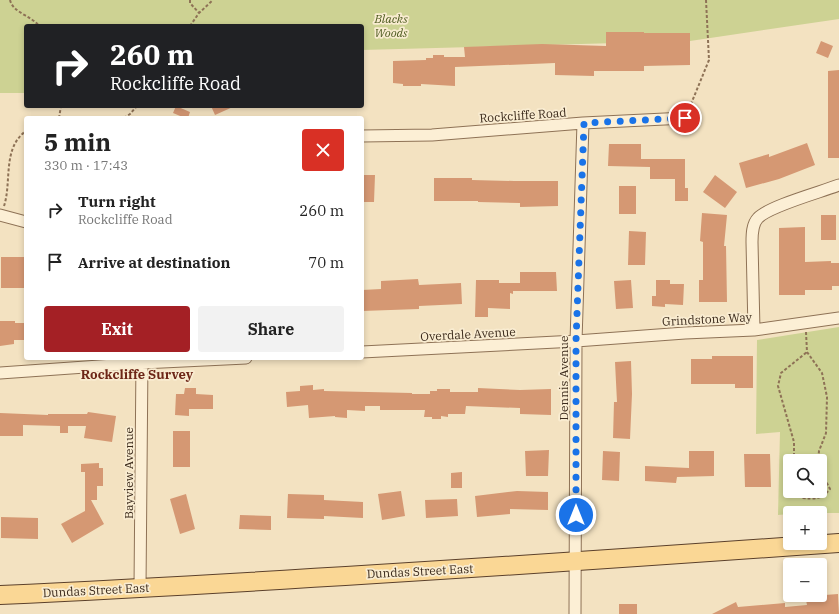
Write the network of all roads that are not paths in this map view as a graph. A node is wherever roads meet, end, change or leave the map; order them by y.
1 (685, 118) road end
2 (584, 123) junction
3 (364, 136) edge
4 (839, 185) edge
5 (1, 215) edge
6 (24, 221) edge
7 (839, 318) edge
8 (754, 330) junction
9 (576, 341) junction
10 (364, 352) edge
11 (177, 360) edge
12 (142, 361) edge
13 (0, 373) edge
14 (839, 544) edge
15 (576, 562) junction
16 (140, 588) junction
17 (0, 595) edge
18 (575, 614) edge

1 - 2 street, Rockcliffe Road
2 - 3 street, Rockcliffe Road
2 - 9 street, Dennis Avenue
4 - 8 street
5 - 6 street
7 - 8 street, Grindstone Way
8 - 9 street, Grindstone Way
9 - 10 street, Overdale Avenue
9 - 15 street, Dennis Avenue
11 - 12 street
12 - 13 street
12 - 16 street, Bayview Avenue
14 - 15 main road, Dundas Street East
15 - 16 main road, Dundas Street East
15 - 18 street, Dennis Avenue
16 - 17 main road, Dundas Street East

